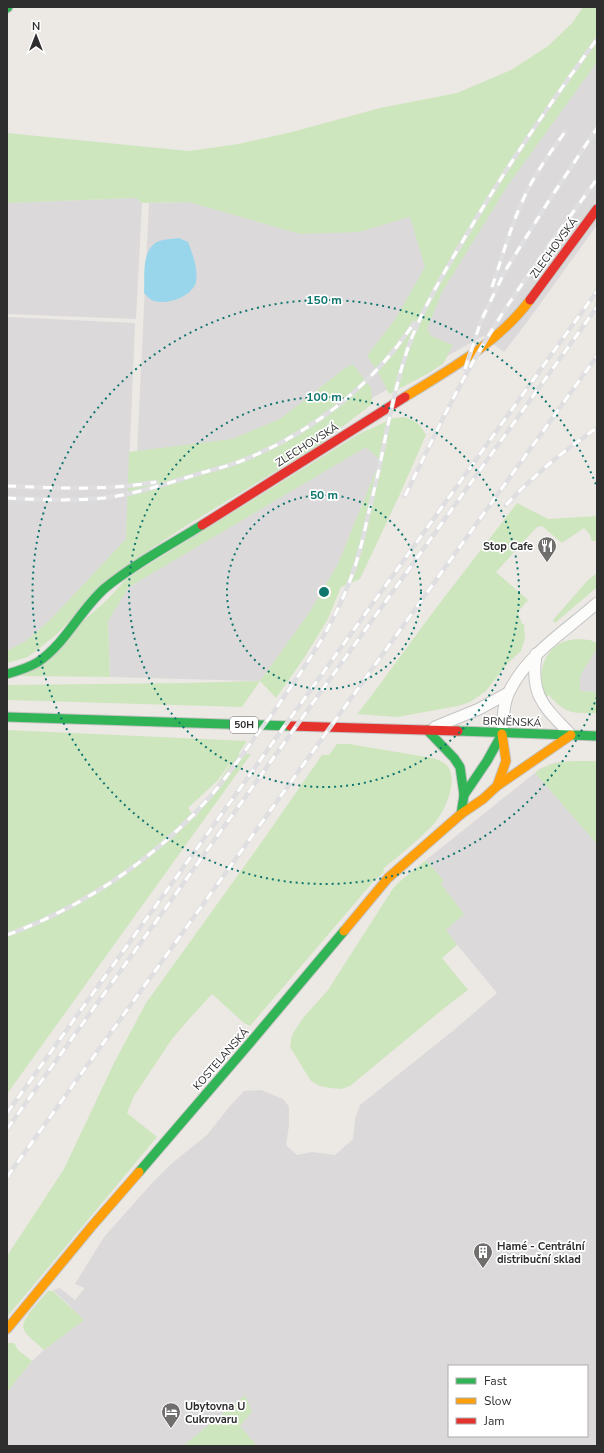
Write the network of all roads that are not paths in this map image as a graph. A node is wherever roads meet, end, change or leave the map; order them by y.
1 (597, 209) edge
2 (597, 603) edge
3 (536, 654) junction
4 (7, 674) edge
5 (508, 693) junction
6 (7, 717) edge
7 (427, 730) junction
8 (502, 734) junction
9 (571, 735) junction
10 (597, 736) edge
11 (497, 786) junction
12 (464, 795) junction
13 (461, 814) junction
14 (7, 1329) edge

1 - 4 main road, ZLECHOVSKÁ
2 - 3 street
3 - 5 street
3 - 9 street
5 - 7 street
5 - 8 street
6 - 7 main road, 50H
7 - 8 main road, BRNĚNSKÁ / 50H
7 - 12 main road
8 - 9 main road, BRNĚNSKÁ / 50H
8 - 11 main road
8 - 12 main road
9 - 10 main road, BRNĚNSKÁ / 50H
9 - 11 main road, KOSTELANSKÁ
11 - 13 main road, KOSTELANSKÁ
12 - 13 main road
13 - 14 main road, KOSTELANSKÁ

